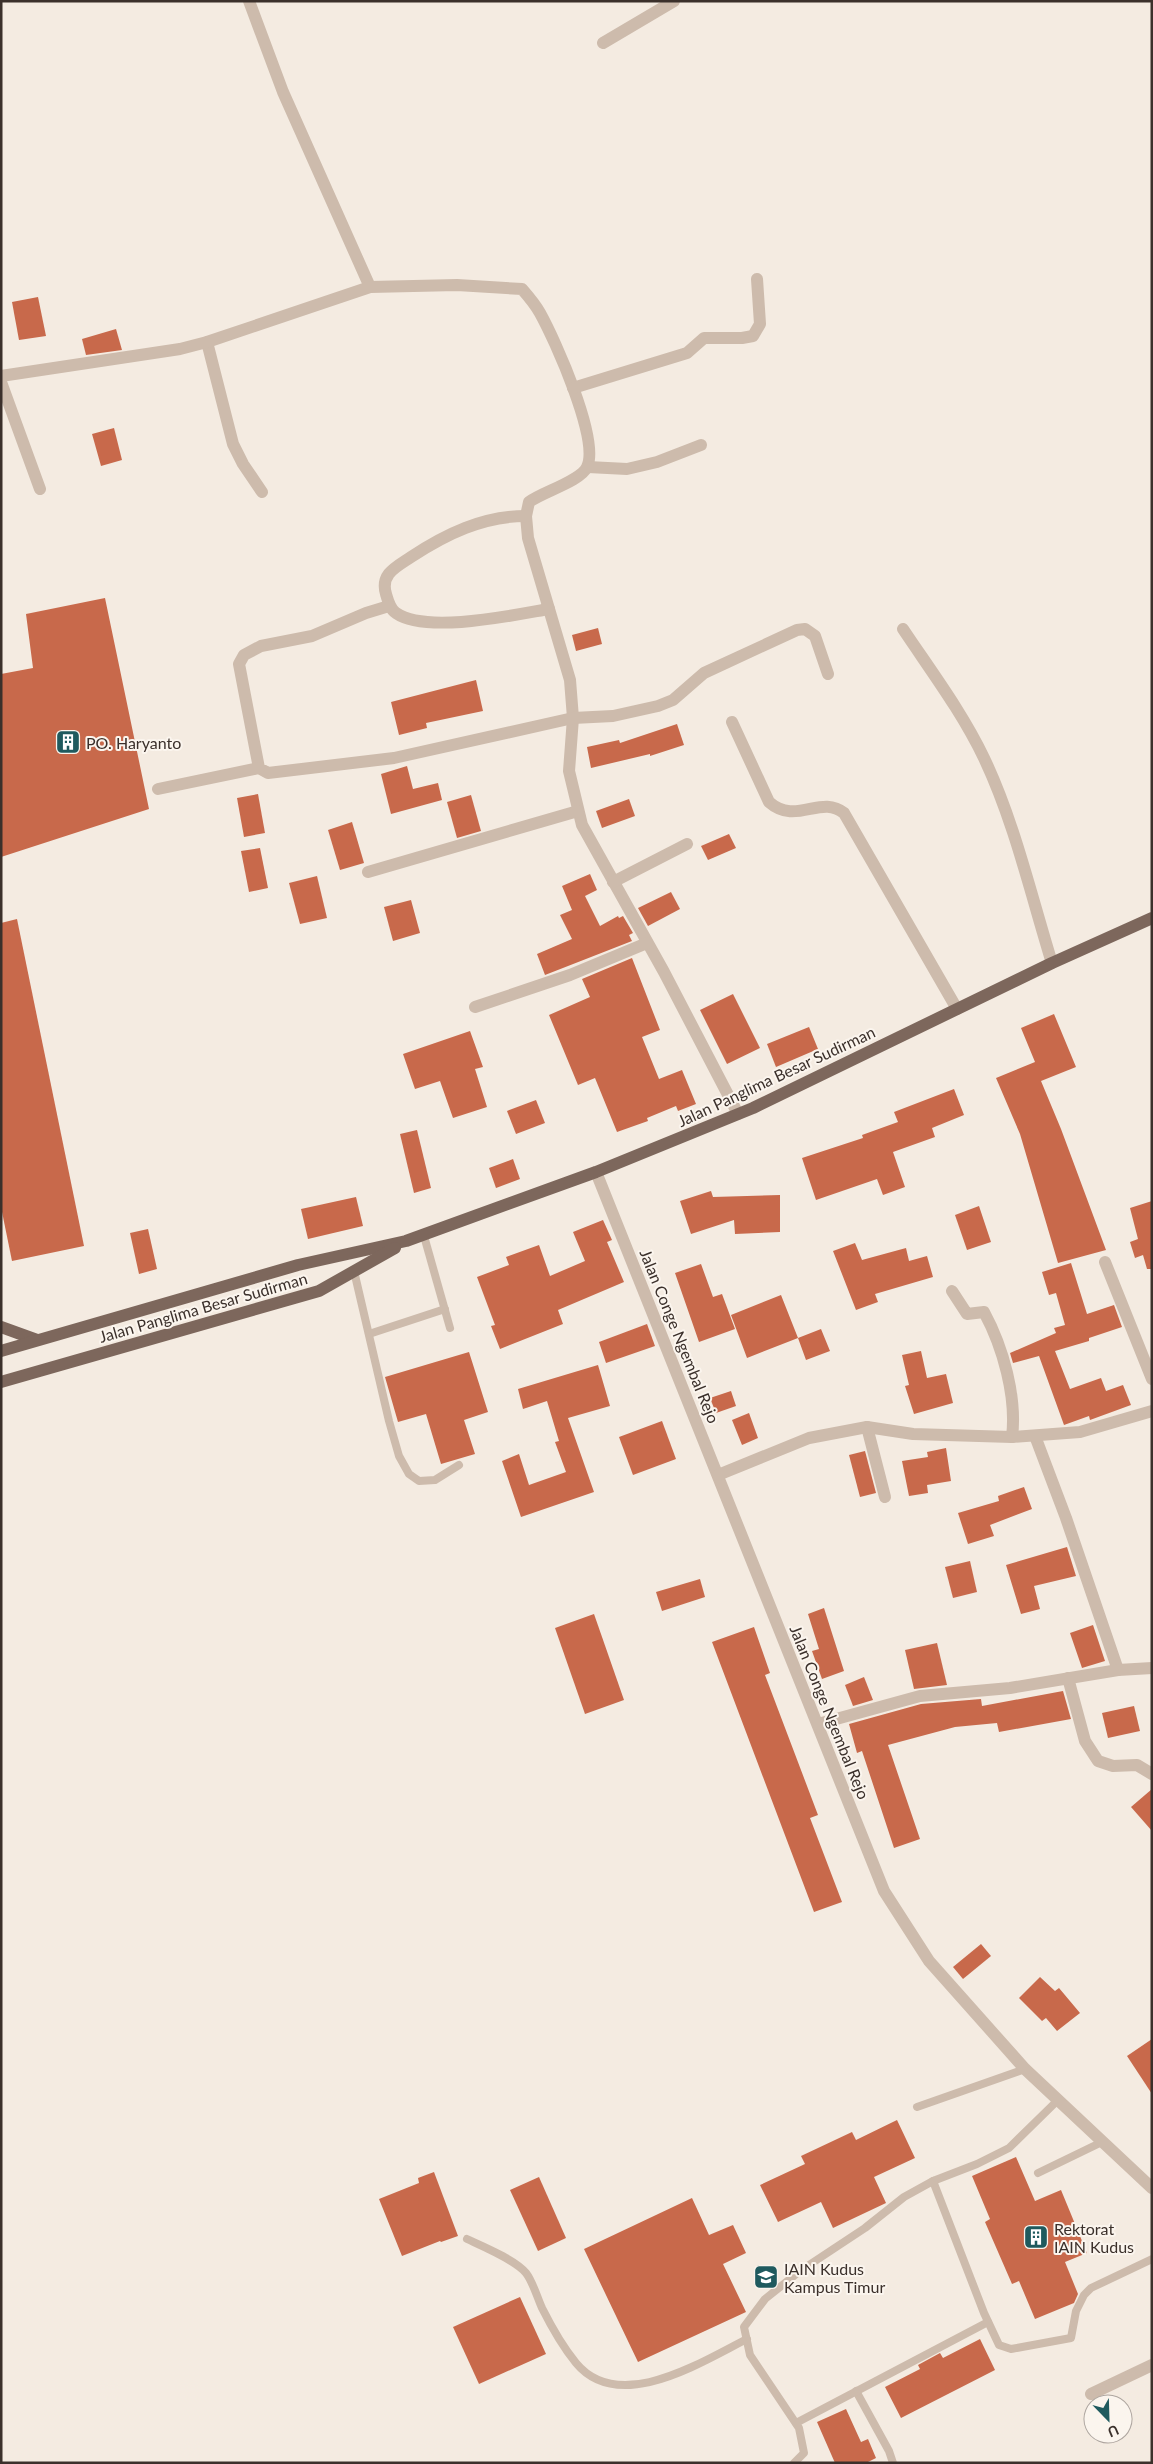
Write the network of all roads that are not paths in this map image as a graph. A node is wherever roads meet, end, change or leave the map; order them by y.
1 (249, 1) edge
2 (674, 1) edge
3 (604, 43) dead end
4 (756, 280) dead end
5 (370, 287) junction
6 (207, 342) junction
7 (1, 376) edge
8 (1, 382) edge
9 (572, 388) junction
10 (702, 445) dead end
11 (588, 468) junction
12 (40, 489) dead end
13 (262, 492) dead end
14 (526, 516) junction
15 (389, 606) junction
16 (550, 609) junction
17 (903, 629) dead end
18 (828, 674) dead end
19 (573, 718) junction
20 (732, 722) dead end
21 (259, 768) junction
22 (158, 789) dead end
23 (578, 811) junction
24 (687, 844) dead end
25 (368, 872) dead end
26 (612, 882) junction
27 (1152, 918) edge
28 (647, 943) junction
29 (1052, 963) junction
30 (475, 1007) dead end
31 (957, 1009) junction
32 (738, 1114) junction
33 (596, 1172) junction
34 (424, 1236) junction
35 (406, 1242) junction
36 (1105, 1262) dead end
37 (354, 1271) junction
38 (952, 1291) dead end
39 (445, 1309) junction
40 (1, 1327) edge
41 (450, 1328) dead end
42 (369, 1334) junction
43 (37, 1340) junction
44 (1, 1350) edge
45 (1152, 1380) edge
46 (1, 1382) edge
47 (1152, 1411) edge
48 (867, 1427) junction
49 (1035, 1436) junction
50 (1012, 1437) junction
51 (459, 1465) dead end
52 (718, 1475) junction
53 (885, 1497) dead end
54 (1152, 1668) edge
55 (1118, 1670) junction
56 (1068, 1678) junction
57 (818, 1724) junction
58 (1152, 1774) edge
59 (1025, 2069) junction
60 (1058, 2100) junction
61 (918, 2107) dead end
62 (1102, 2142) junction
63 (1038, 2173) dead end
64 (932, 2181) junction
65 (1152, 2188) edge
66 (467, 2239) dead end
67 (1152, 2259) edge
68 (988, 2322) junction
69 (747, 2339) junction
70 (1152, 2365) edge
71 (856, 2391) junction
72 (1091, 2394) dead end
73 (796, 2423) junction
74 (794, 2463) edge
75 (893, 2463) edge

1 - 5 street
2 - 3 street
4 - 9 street
5 - 6 street
5 - 9 street
6 - 7 street
6 - 13 street
8 - 12 street
9 - 11 street
10 - 11 street
11 - 14 street
14 - 15 street
14 - 16 street
15 - 16 street
15 - 21 street
16 - 19 street
17 - 29 street
18 - 19 street
19 - 21 street
19 - 23 street
20 - 31 street
21 - 22 street
23 - 25 street
23 - 26 street
24 - 26 street
26 - 28 street
27 - 29 main road, Jalan Panglima Besar Sudirman
28 - 30 street
28 - 32 street
29 - 31 main road, Jalan Panglima Besar Sudirman
31 - 32 main road, Jalan Panglima Besar Sudirman
32 - 33 main road, Jalan Panglima Besar Sudirman
33 - 34 main road, Jalan Panglima Besar Sudirman
33 - 52 street, Jalan Conge Ngembal Rejo
34 - 35 main road, Jalan Panglima Besar Sudirman
34 - 39 lane
35 - 37 main road, Jalan Panglima Besar Sudirman
35 - 43 main road, Jalan Panglima Besar Sudirman
36 - 45 street
37 - 42 lane
37 - 46 main road, Jalan Panglima Besar Sudirman
38 - 50 street
39 - 41 lane
39 - 42 lane
40 - 43 main road
42 - 51 lane
43 - 44 main road, Jalan Panglima Besar Sudirman
47 - 49 street
48 - 50 street
48 - 52 street
48 - 53 street
49 - 50 street
49 - 55 street
52 - 57 street, Jalan Conge Ngembal Rejo
54 - 55 street
55 - 56 street
56 - 57 street
56 - 58 street
57 - 59 street, Jalan Conge Ngembal Rejo
59 - 60 street, Jalan Conge Ngembal Rejo
59 - 61 lane
60 - 62 street, Jalan Conge Ngembal Rejo
60 - 64 lane
62 - 63 lane
62 - 65 street, Jalan Conge Ngembal Rejo
64 - 68 lane
64 - 69 lane
66 - 69 lane
67 - 68 lane
68 - 71 lane
69 - 73 lane
70 - 72 street
71 - 73 lane
71 - 75 lane
73 - 74 lane

